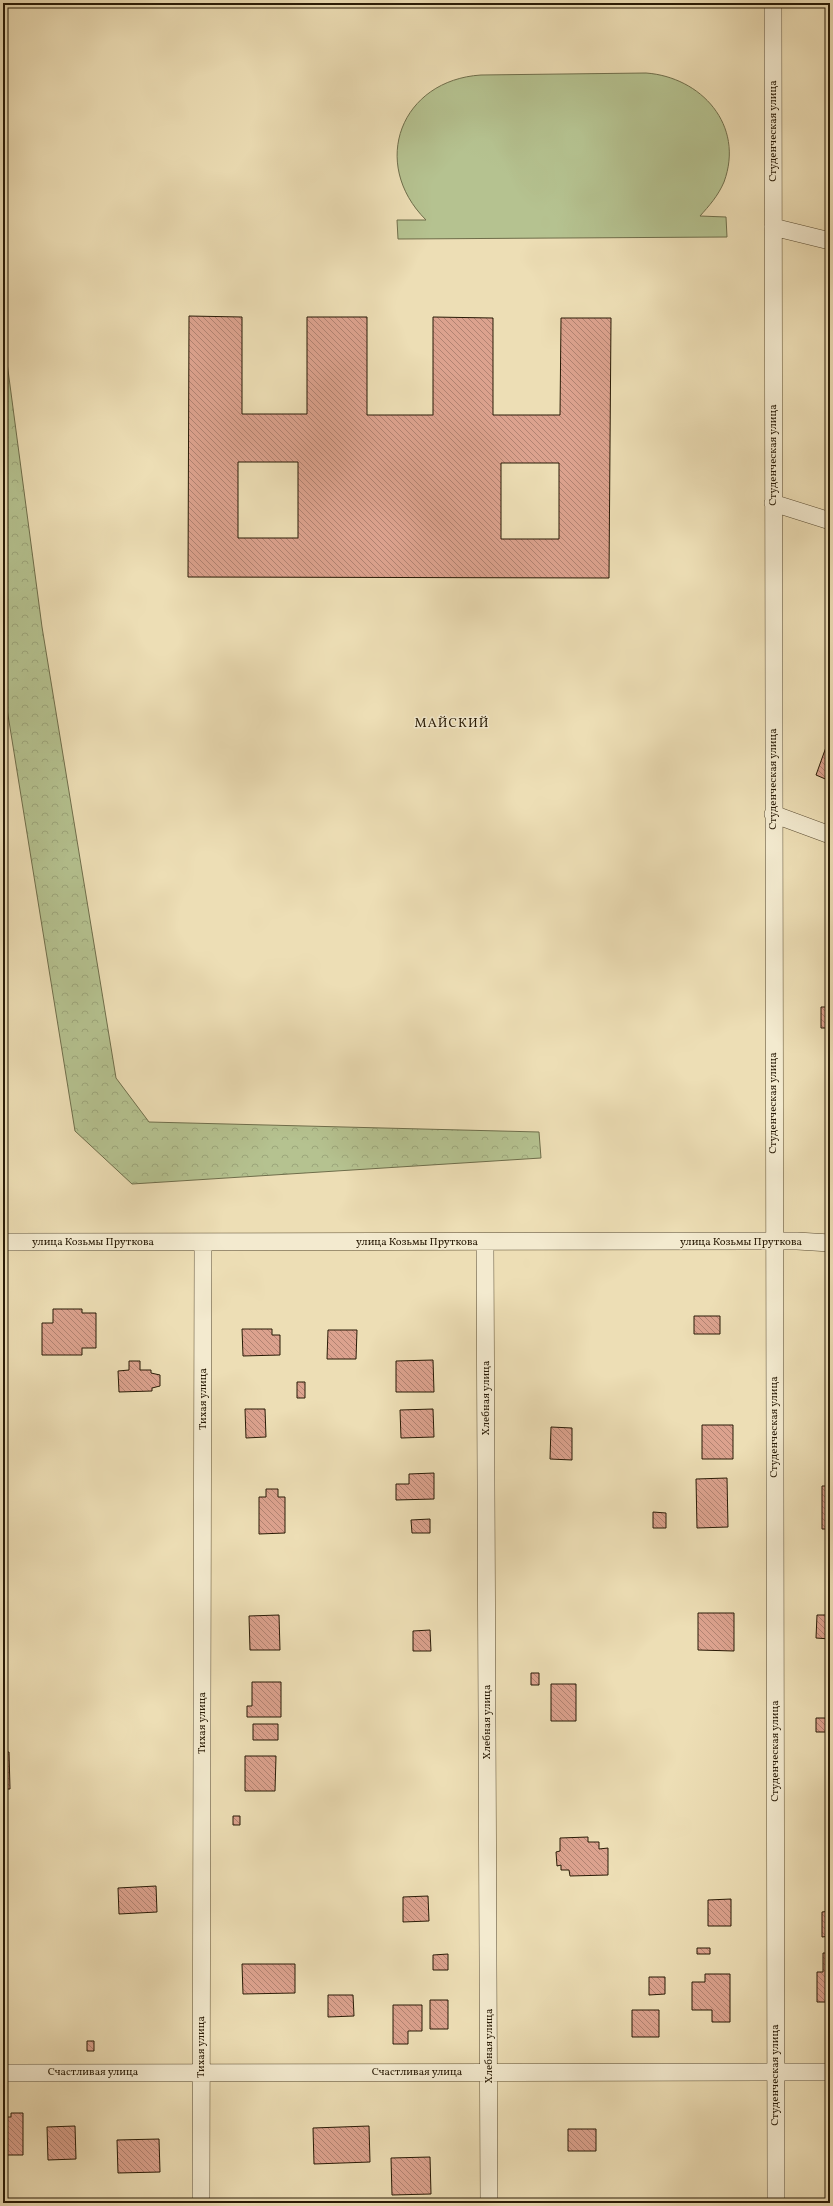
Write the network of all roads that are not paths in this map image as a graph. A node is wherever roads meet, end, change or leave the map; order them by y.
1 (773, 3) edge
2 (773, 227) junction
3 (830, 241) edge
4 (773, 503) junction
5 (830, 521) edge
6 (773, 814) junction
7 (830, 835) edge
8 (3, 1242) edge
9 (203, 1242) junction
10 (485, 1242) junction
11 (773, 1242) junction
12 (830, 1243) edge
13 (200, 2072) junction
14 (489, 2072) junction
15 (776, 2072) junction
16 (830, 2072) edge
17 (3, 2073) edge
18 (201, 2203) edge
19 (489, 2203) edge
20 (776, 2203) edge

1 - 2 street, Студенческая улица
2 - 3 street
2 - 4 street, Студенческая улица
4 - 5 street
4 - 6 street, Студенческая улица
6 - 7 street
6 - 11 street, Студенческая улица
8 - 9 street, улица Козьмы Пруткова
9 - 10 street, улица Козьмы Пруткова
9 - 13 street, Тихая улица
10 - 11 street, улица Козьмы Пруткова
10 - 14 street, Хлебная улица
11 - 12 street, улица Козьмы Пруткова
11 - 15 street, Студенческая улица
13 - 14 street, Счастливая улица
13 - 17 street, Счастливая улица
13 - 18 street, Тихая улица
14 - 15 street, Счастливая улица
14 - 19 street, Хлебная улица
15 - 16 street, Счастливая улица
15 - 20 street, Студенческая улица

